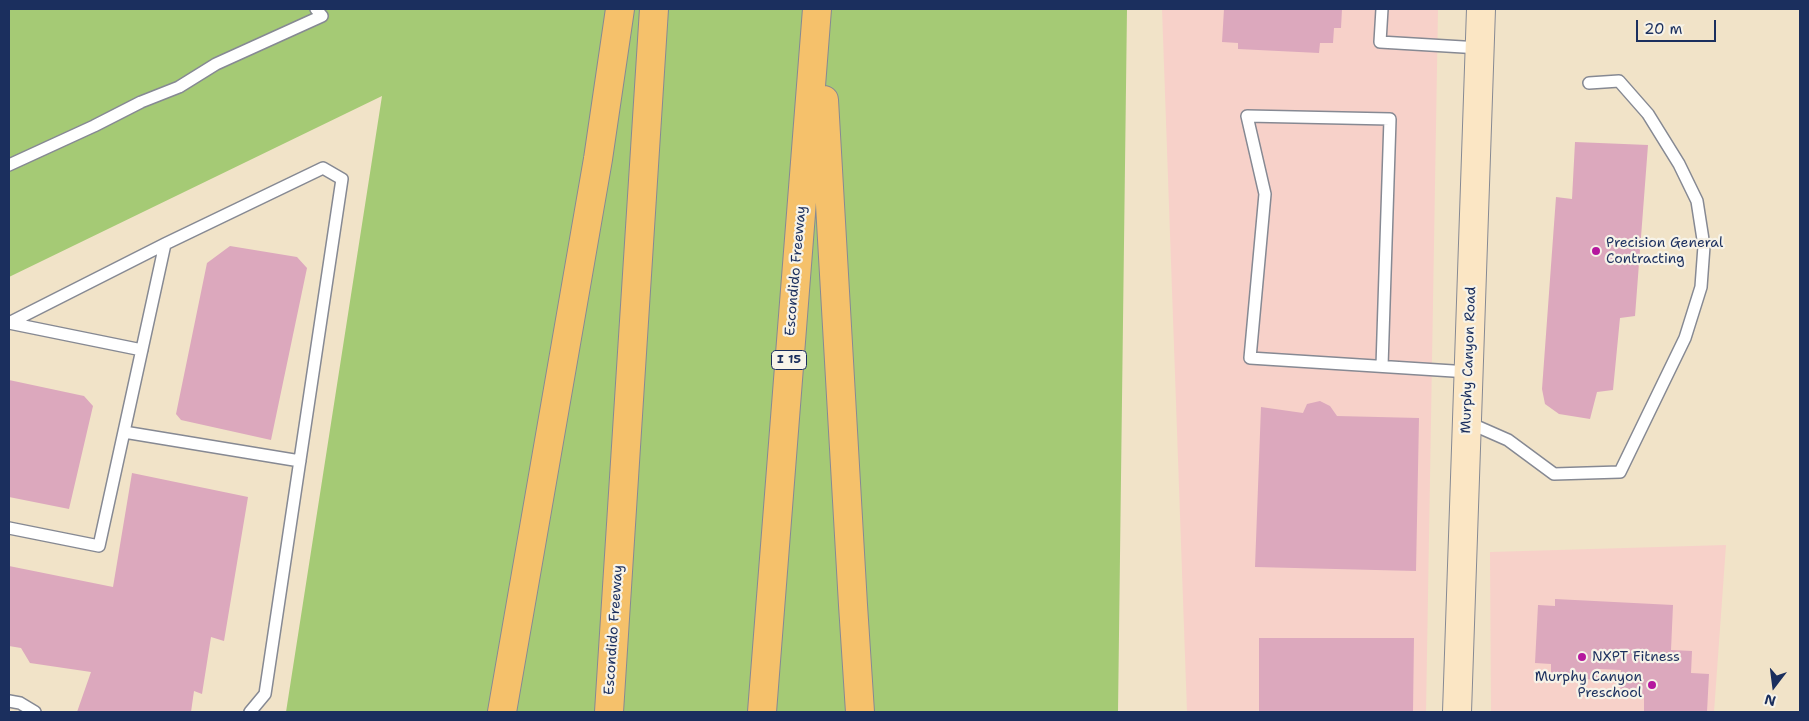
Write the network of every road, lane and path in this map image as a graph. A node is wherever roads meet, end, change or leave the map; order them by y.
1 (316, 9) edge
2 (620, 9) edge
3 (654, 9) edge
4 (818, 9) edge
5 (1382, 9) edge
6 (1482, 9) edge
7 (1480, 48) junction
8 (1589, 83) dead end
9 (9, 165) edge
10 (165, 244) junction
11 (9, 323) edge
12 (142, 350) junction
13 (1382, 366) junction
14 (1469, 372) junction
15 (1467, 422) junction
16 (124, 432) junction
17 (300, 461) junction
18 (9, 528) edge
19 (9, 701) edge
20 (35, 712) edge
21 (250, 712) edge
22 (502, 712) edge
23 (609, 712) edge
24 (762, 712) edge
25 (860, 712) edge
26 (1457, 712) edge

1 - 9 lane
2 - 22 highway
3 - 23 highway, Escondido Freeway
4 - 24 highway, Escondido Freeway / I 15
4 - 25 highway
5 - 7 lane
6 - 7 main road, Murphy Canyon Road
7 - 14 main road, Murphy Canyon Road
8 - 15 lane
10 - 11 lane
10 - 12 lane
10 - 17 lane
11 - 12 lane
12 - 16 lane
13 - 13 lane
13 - 14 lane
14 - 15 main road, Murphy Canyon Road
15 - 26 main road, Murphy Canyon Road
16 - 17 lane
16 - 18 lane
17 - 21 lane
19 - 20 lane

